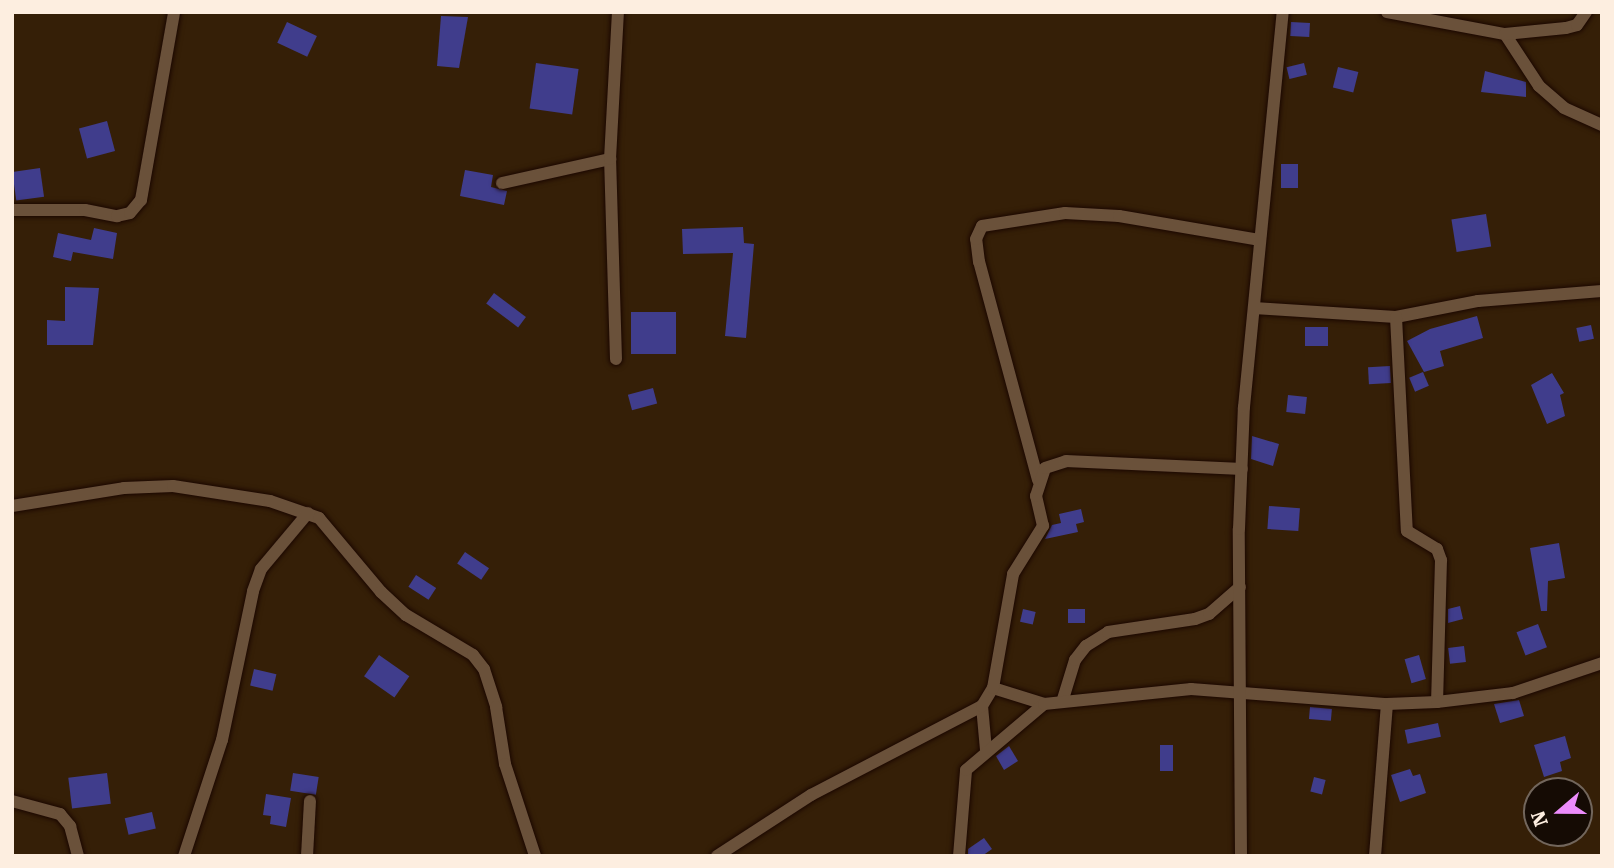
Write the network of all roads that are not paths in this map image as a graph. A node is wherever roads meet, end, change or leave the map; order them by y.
1 (174, 12) edge
2 (618, 12) edge
3 (1283, 12) edge
4 (1387, 12) edge
5 (1586, 12) edge
6 (1504, 34) junction
7 (1602, 125) edge
8 (610, 159) junction
9 (502, 183) dead end
10 (12, 210) edge
11 (1259, 240) junction
12 (1602, 291) edge
13 (1254, 309) junction
14 (1396, 317) junction
15 (616, 359) dead end
16 (1242, 469) junction
17 (1038, 480) junction
18 (12, 506) edge
19 (308, 513) junction
20 (1240, 587) junction
21 (1602, 663) edge
22 (993, 688) junction
23 (1243, 692) junction
24 (1063, 699) junction
25 (1437, 702) junction
26 (1044, 704) junction
27 (1387, 704) junction
28 (982, 706) junction
29 (986, 750) junction
30 (12, 801) edge
31 (310, 801) dead end
32 (78, 856) edge
33 (184, 856) edge
34 (307, 856) edge
35 (535, 856) edge
36 (718, 856) edge
37 (958, 856) edge
38 (1241, 856) edge
39 (1375, 856) edge

1 - 10 street
2 - 8 street
3 - 11 street
4 - 6 street
5 - 6 street
6 - 7 street
8 - 9 street
8 - 15 street
11 - 13 street
11 - 17 street
12 - 14 street
13 - 14 street
13 - 16 street
14 - 25 street
16 - 17 street
16 - 20 street
17 - 22 street
18 - 19 street
19 - 33 street
19 - 35 street
20 - 23 street
20 - 24 street
21 - 25 street
22 - 26 street
22 - 28 street
23 - 24 street
23 - 27 street
23 - 38 street
24 - 26 street
25 - 27 street
26 - 29 street
27 - 39 street
28 - 29 street
28 - 36 street
29 - 37 street
30 - 32 street
31 - 34 street

